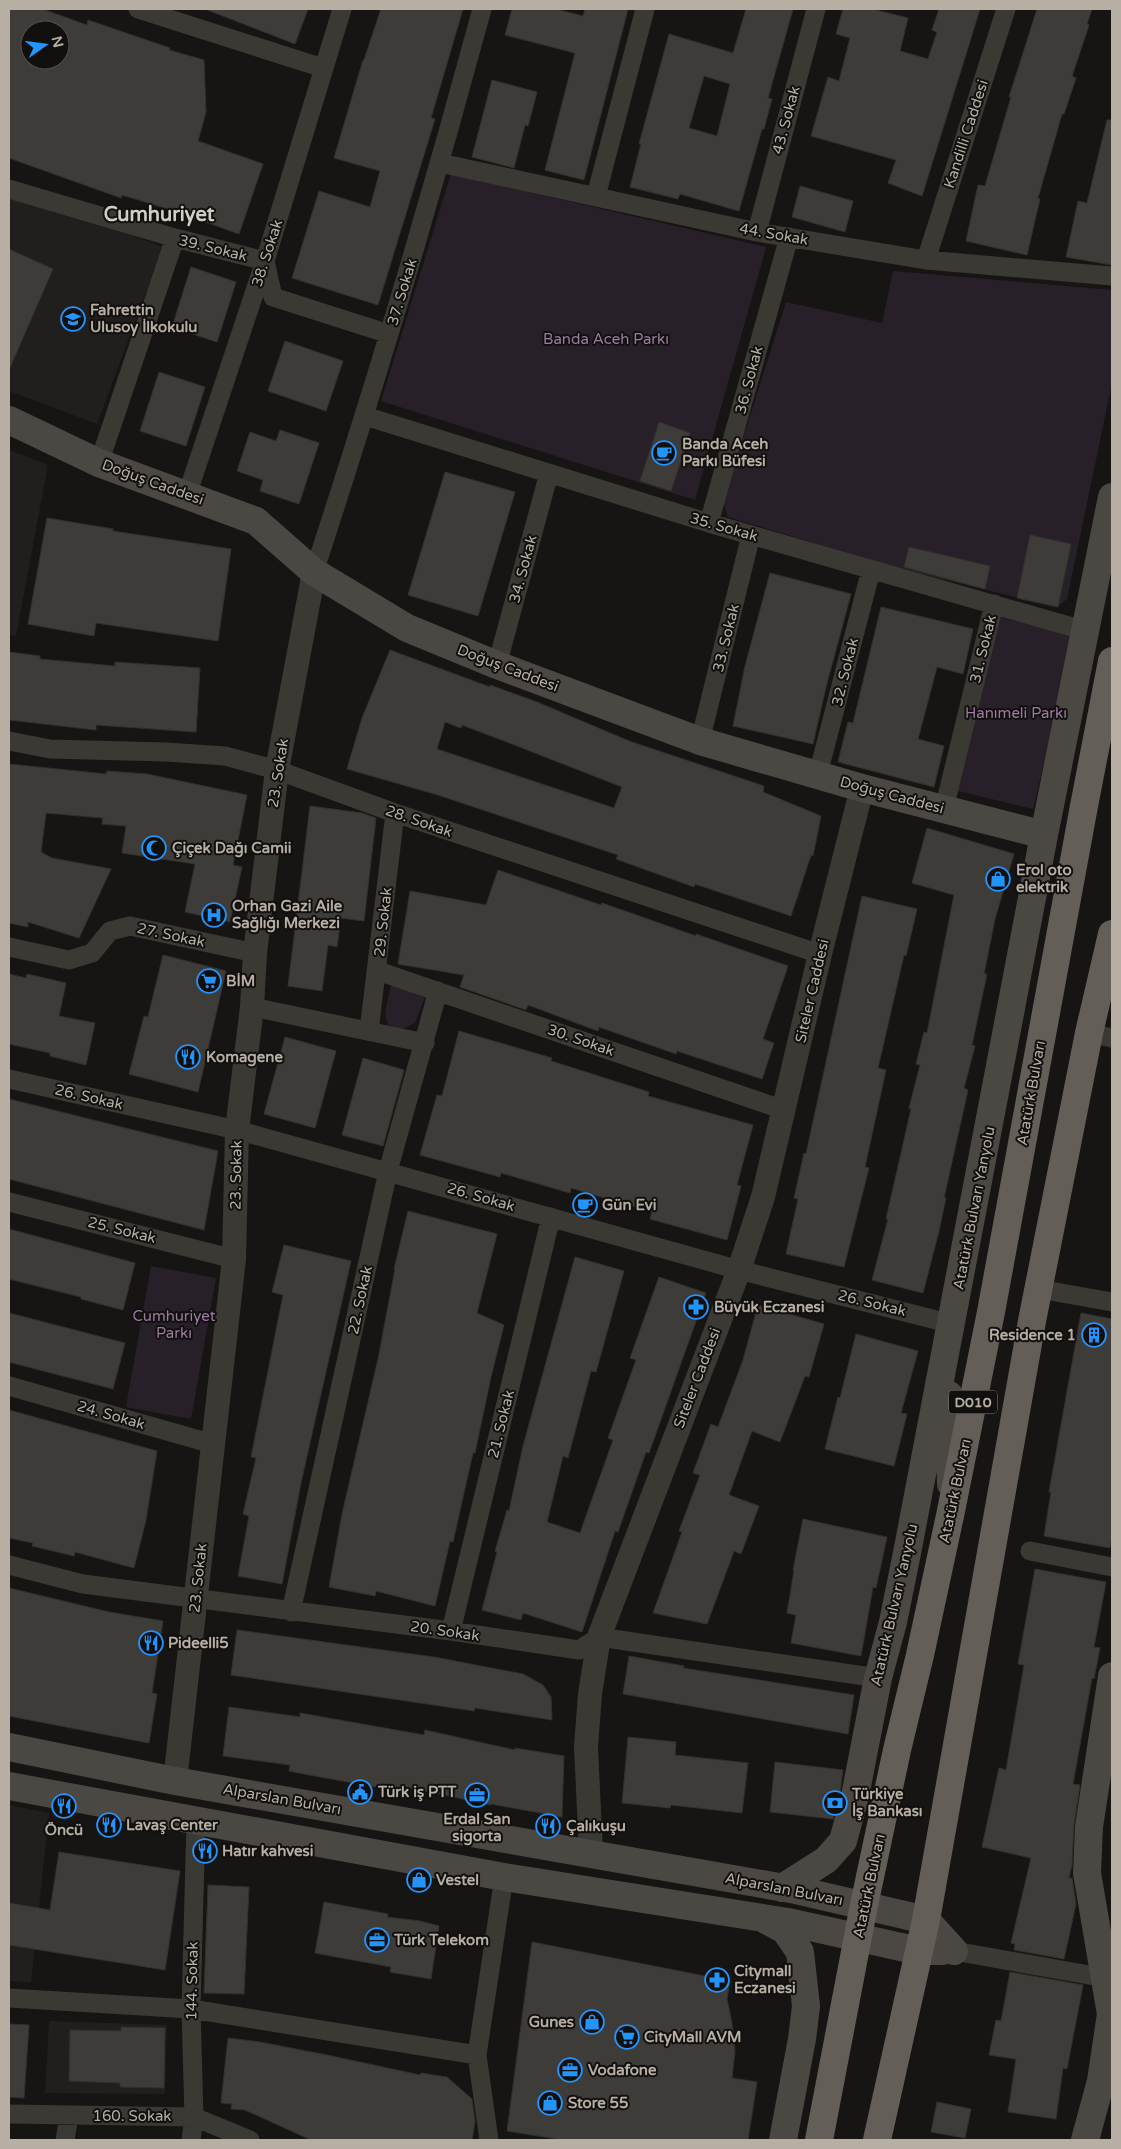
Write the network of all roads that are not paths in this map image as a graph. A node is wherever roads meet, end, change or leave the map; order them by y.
1 (138, 9) edge
2 (342, 9) edge
3 (482, 9) edge
4 (645, 9) edge
5 (816, 9) edge
6 (1006, 9) edge
7 (323, 68) junction
8 (440, 163) junction
9 (9, 189) edge
10 (596, 196) junction
11 (757, 232) junction
12 (788, 237) junction
13 (175, 238) junction
14 (926, 260) junction
15 (265, 261) junction
16 (1112, 276) edge
17 (389, 334) junction
18 (365, 416) junction
19 (9, 420) edge
20 (99, 462) junction
21 (549, 473) junction
22 (187, 495) junction
23 (1112, 497) edge
24 (709, 523) junction
25 (751, 536) junction
26 (871, 570) junction
27 (314, 572) junction
28 (994, 604) junction
29 (1086, 631) junction
30 (1112, 661) edge
31 (497, 665) junction
32 (9, 741) edge
33 (700, 741) junction
34 (278, 770) junction
35 (818, 774) junction
36 (862, 788) junction
37 (944, 810) junction
38 (394, 813) junction
39 (1044, 835) junction
40 (1112, 934) edge
41 (9, 947) edge
42 (255, 953) junction
43 (820, 954) junction
44 (378, 971) junction
45 (438, 991) junction
46 (252, 1006) junction
47 (369, 1032) junction
48 (1100, 1036) edge
49 (425, 1043) junction
50 (9, 1078) edge
51 (784, 1110) junction
52 (237, 1130) junction
53 (388, 1170) junction
54 (9, 1202) edge
55 (552, 1217) junction
56 (234, 1258) junction
57 (739, 1270) junction
58 (1039, 1289) junction
59 (1112, 1302) edge
60 (950, 1335) junction
61 (9, 1386) edge
62 (214, 1444) junction
63 (951, 1511) junction
64 (1030, 1551) dead end
65 (9, 1565) edge
66 (1112, 1566) edge
67 (196, 1600) junction
68 (291, 1612) junction
69 (451, 1631) junction
70 (599, 1637) junction
71 (1112, 1676) edge
72 (878, 1678) junction
73 (9, 1747) edge
74 (175, 1781) junction
75 (9, 1786) edge
76 (196, 1821) junction
77 (591, 1853) junction
78 (504, 1877) junction
79 (782, 1888) junction
80 (864, 1905) junction
81 (762, 1918) junction
82 (926, 1920) junction
83 (858, 1938) junction
84 (919, 1951) junction
85 (954, 1951) junction
86 (1106, 1978) junction
87 (9, 1998) edge
88 (191, 2009) junction
89 (477, 2055) junction
90 (9, 2114) edge
91 (69, 2116) junction
92 (194, 2117) junction
93 (65, 2140) edge
94 (191, 2140) edge
95 (250, 2140) edge
96 (489, 2140) edge
97 (783, 2140) edge
98 (819, 2140) edge
99 (877, 2140) edge
100 (1085, 2140) edge

1 - 7 street
2 - 7 street, 38. Sokak
3 - 8 street, 37. Sokak
4 - 10 street
5 - 11 street, 43. Sokak
6 - 14 street, Kandilli Caddesi
7 - 15 street, 38. Sokak
8 - 10 street, 44. Sokak
8 - 17 street, 37. Sokak
9 - 13 street, 39. Sokak
10 - 11 street, 44. Sokak
11 - 12 street, 44. Sokak
12 - 14 street, 44. Sokak
12 - 24 street, 36. Sokak
13 - 15 street, 39. Sokak
13 - 20 street
14 - 16 street, 44. Sokak
15 - 17 street, 39. Sokak
15 - 22 street, 38. Sokak
17 - 18 street, 37. Sokak
18 - 21 street, 35. Sokak
18 - 27 street, 37. Sokak
19 - 20 main road, Doğuş Caddesi
20 - 22 main road, Doğuş Caddesi
21 - 24 street, 35. Sokak
21 - 31 street, 34. Sokak
22 - 27 main road, Doğuş Caddesi
23 - 29 main road, Atatürk Bulvarı Yanyolu
24 - 25 street, 35. Sokak
25 - 26 street, 35. Sokak
25 - 33 street, 33. Sokak
26 - 28 street, 35. Sokak
26 - 35 street, 32. Sokak
27 - 31 main road, Doğuş Caddesi
27 - 34 street, 23. Sokak
28 - 29 street, 35. Sokak
28 - 37 street, 31. Sokak
29 - 39 main road, Atatürk Bulvarı Yanyolu
30 - 63 highway, Atatürk Bulvarı / D010
31 - 33 main road, Doğuş Caddesi
32 - 34 street, 28. Sokak
33 - 35 main road, Doğuş Caddesi
34 - 38 street, 28. Sokak
34 - 42 street, 23. Sokak
35 - 36 main road, Doğuş Caddesi
36 - 37 main road, Doğuş Caddesi
36 - 43 street, Siteler Caddesi
37 - 39 main road, Doğuş Caddesi
38 - 43 street, 28. Sokak
38 - 44 street, 29. Sokak
39 - 60 main road, Atatürk Bulvarı Yanyolu
40 - 48 highway, D010
41 - 42 street, 27. Sokak
42 - 46 street, 23. Sokak
43 - 51 street, Siteler Caddesi
44 - 45 street, 30. Sokak
44 - 47 street, 29. Sokak
45 - 49 street, 22. Sokak
45 - 51 street, 30. Sokak
46 - 47 street
46 - 52 street, 23. Sokak
47 - 49 street
48 - 58 highway, D010
49 - 53 street, 22. Sokak
50 - 52 street, 26. Sokak
51 - 57 street, Siteler Caddesi
52 - 53 street, 26. Sokak
52 - 56 street, 23. Sokak
53 - 55 street, 26. Sokak
53 - 68 street, 22. Sokak
54 - 56 street, 25. Sokak
55 - 57 street, 26. Sokak
55 - 69 street, 21. Sokak
56 - 62 street, 23. Sokak
57 - 60 street, 26. Sokak
57 - 70 street, Siteler Caddesi
58 - 59 street
58 - 82 highway, D010
60 - 63 main road
60 - 72 main road, Atatürk Bulvarı Yanyolu
61 - 62 street, 24. Sokak
62 - 67 street, 23. Sokak
63 - 80 highway, Atatürk Bulvarı / D010
64 - 66 street
65 - 67 street, 20. Sokak
67 - 68 street, 20. Sokak
67 - 74 street, 23. Sokak
68 - 69 street, 20. Sokak
69 - 70 street, 20. Sokak
70 - 72 street
70 - 77 street, Siteler Caddesi
71 - 86 main road
72 - 79 main road, Atatürk Bulvarı Yanyolu
73 - 74 main road, Alparslan Bulvarı
74 - 76 main road
74 - 77 main road, Alparslan Bulvarı
75 - 76 main road
76 - 78 main road
76 - 88 street, 144. Sokak
77 - 79 main road, Alparslan Bulvarı
78 - 81 main road
78 - 89 street
79 - 80 main road, Alparslan Bulvarı
80 - 82 main road, Alparslan Bulvarı
80 - 83 highway, Atatürk Bulvarı / D010
81 - 83 main road
81 - 97 main road
82 - 84 highway, D010
82 - 85 main road
83 - 84 main road
83 - 98 highway, Atatürk Bulvarı / D010
84 - 85 main road
84 - 99 highway, D010
85 - 86 street
86 - 100 main road
87 - 88 street
88 - 89 street
88 - 92 street, 144. Sokak
89 - 96 street
90 - 91 street, 160. Sokak
91 - 92 street, 160. Sokak
91 - 93 street
92 - 94 street, 144. Sokak
92 - 95 street, 160. Sokak

